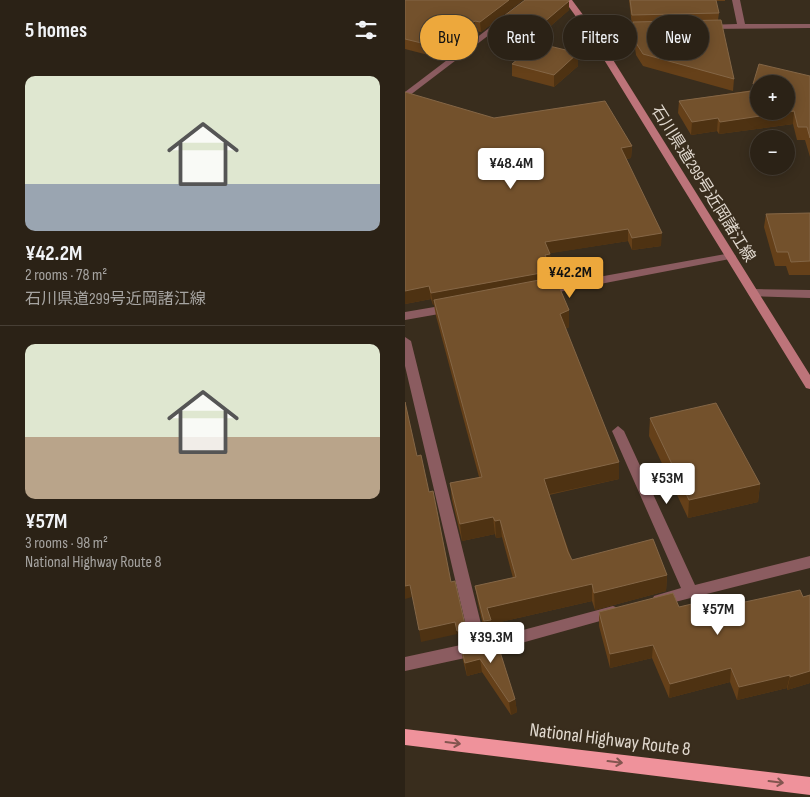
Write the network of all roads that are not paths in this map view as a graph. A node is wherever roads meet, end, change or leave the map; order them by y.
1 (531, 0) edge
2 (567, 0) edge
3 (736, 0) edge
4 (579, 15) edge
5 (741, 26) junction
6 (810, 26) edge
7 (709, 27) edge
8 (609, 60) edge
9 (405, 96) edge
10 (731, 256) junction
11 (530, 293) edge
12 (754, 294) junction
13 (810, 294) edge
14 (463, 306) edge
15 (405, 316) edge
16 (405, 341) edge
17 (810, 386) edge
18 (618, 431) dead end
19 (810, 562) edge
20 (690, 591) junction
21 (642, 604) edge
22 (623, 609) edge
23 (479, 648) junction
24 (405, 664) edge
25 (405, 737) edge
26 (810, 786) edge

1 - 9 street
2 - 4 main road, 石川県道299号近岡諸江線
3 - 5 street
5 - 6 street
5 - 7 street
8 - 10 main road, 石川県道299号近岡諸江線
10 - 11 street
10 - 12 main road, 石川県道299号近岡諸江線
12 - 13 street
12 - 17 main road, 石川県道299号近岡諸江線
14 - 15 street
16 - 23 street
18 - 20 street
19 - 20 street
20 - 21 street
22 - 23 street
23 - 24 street
25 -> 26 highway, National Highway Route 8

